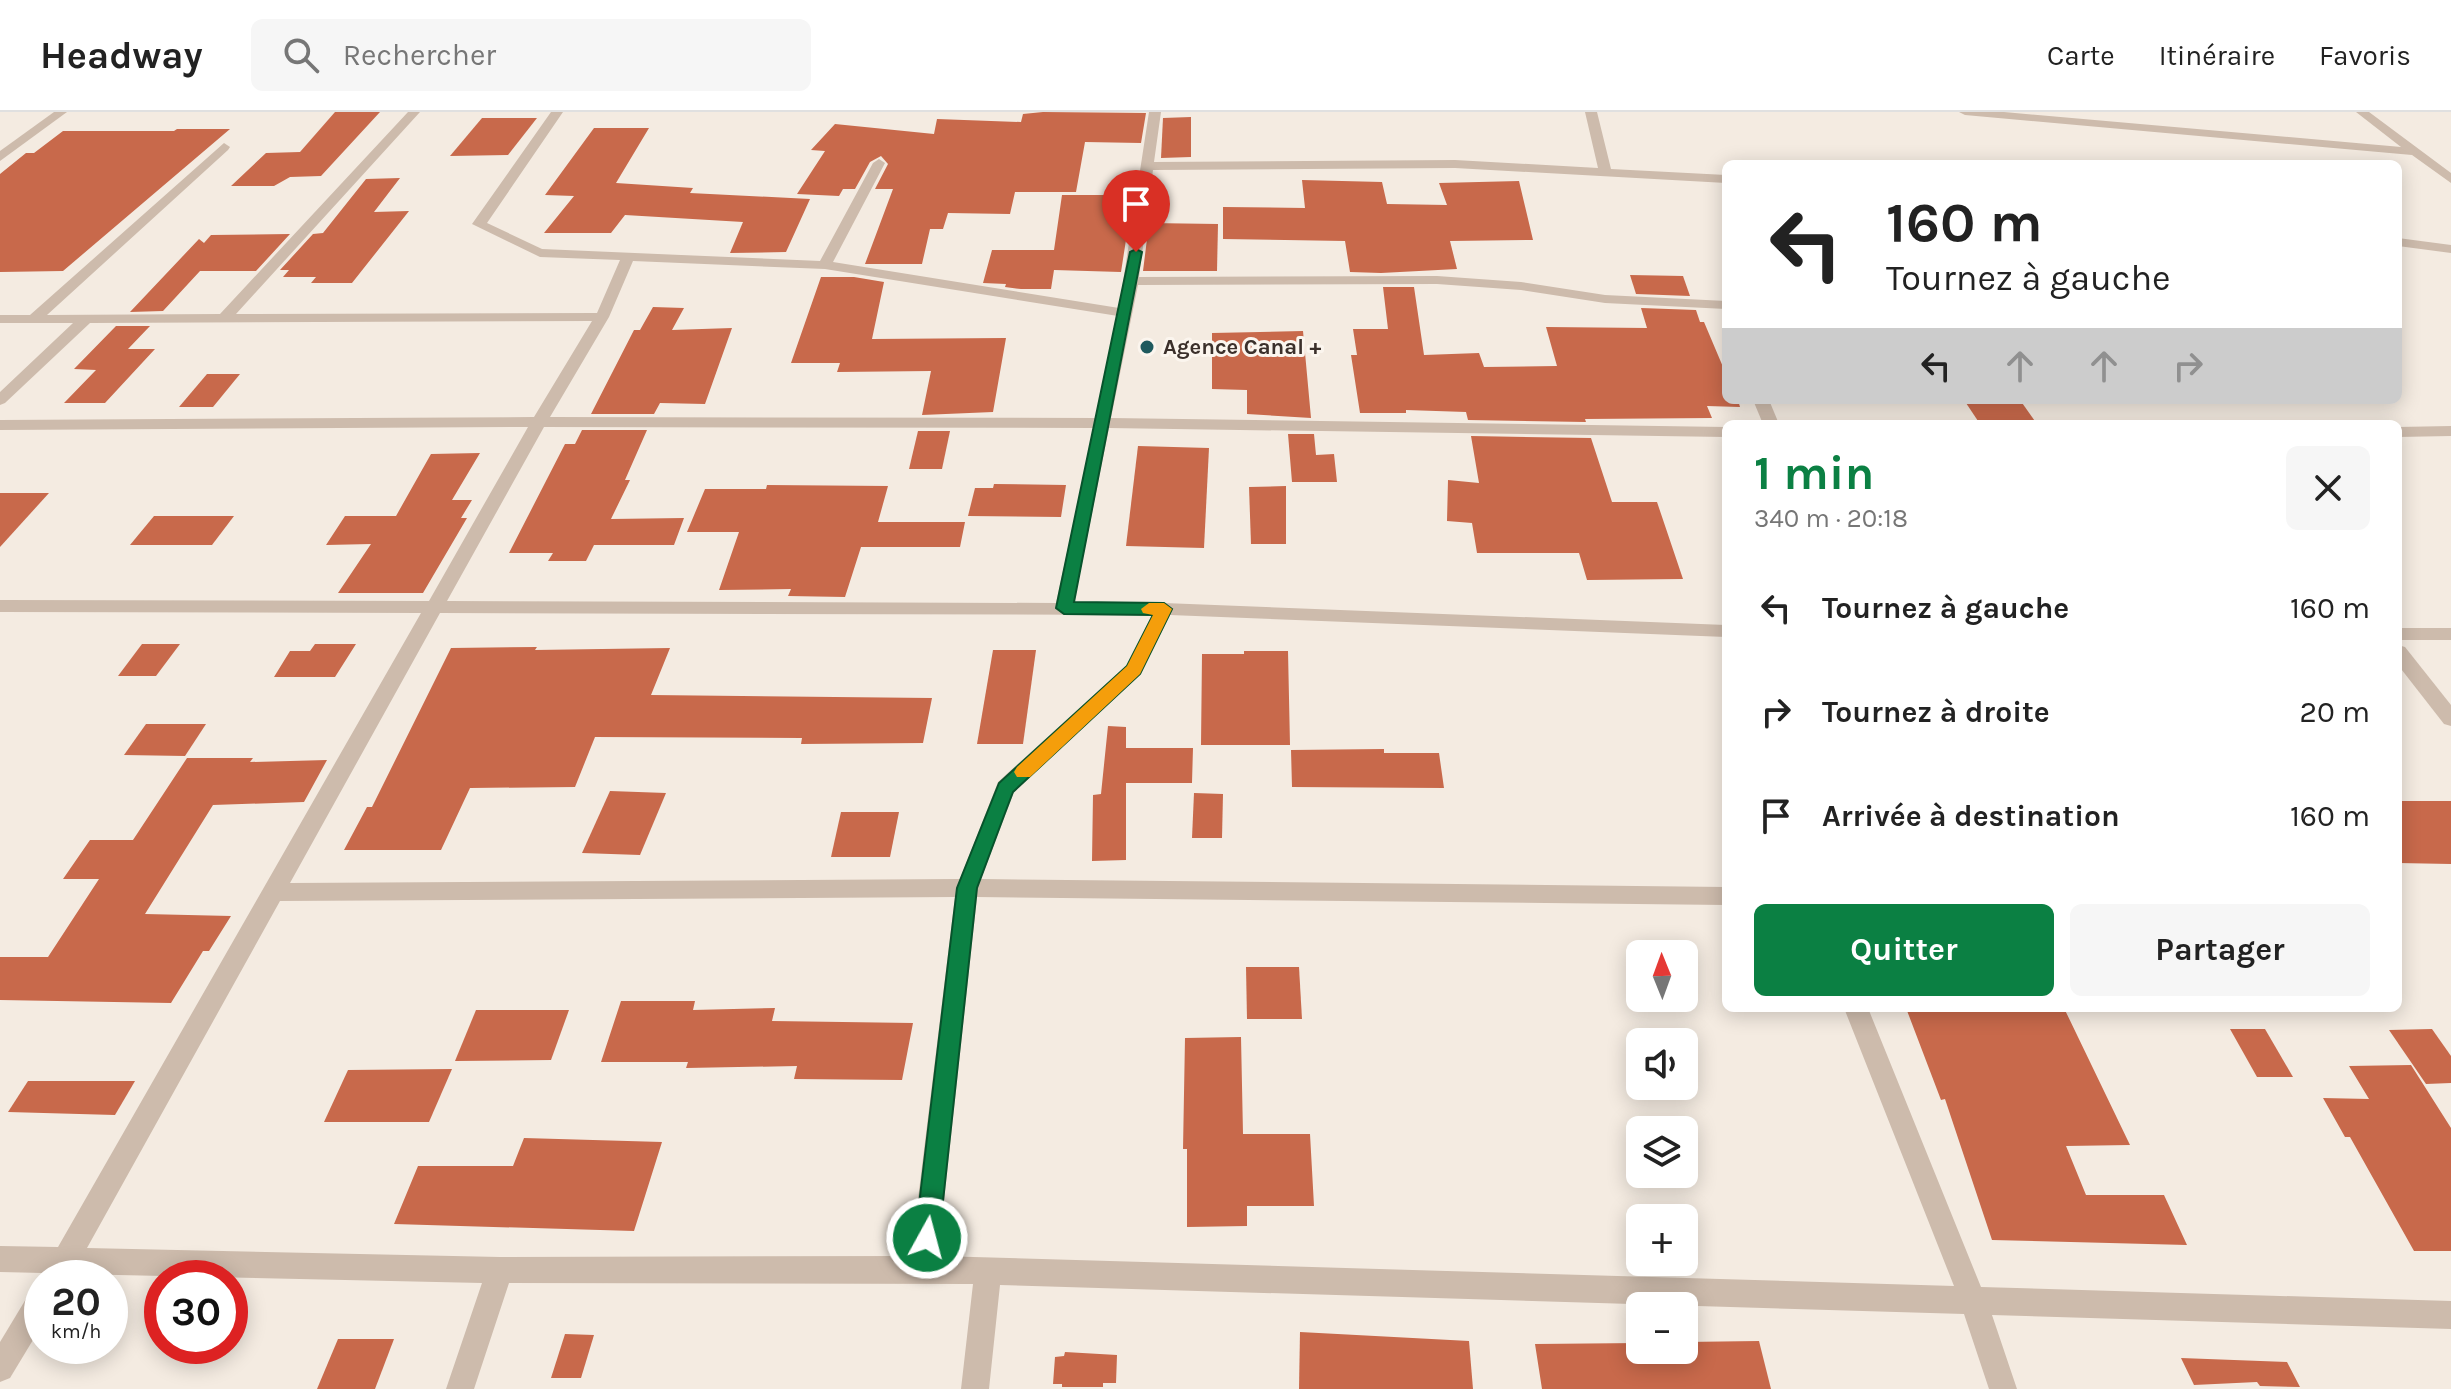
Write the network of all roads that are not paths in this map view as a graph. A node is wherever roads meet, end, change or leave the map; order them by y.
1 (61, 112) edge
2 (414, 112) edge
3 (557, 112) edge
4 (1155, 112) edge
5 (1591, 112) edge
6 (1965, 112) edge
7 (2362, 112) edge
8 (224, 147) dead end
9 (2416, 152) junction
10 (0, 157) edge
11 (879, 163) dead end
12 (1148, 166) junction
13 (1605, 171) junction
14 (1722, 179) edge
15 (2451, 179) edge
16 (2402, 243) edge
17 (2451, 249) edge
18 (628, 257) junction
19 (825, 265) junction
20 (1132, 281) junction
21 (1722, 305) edge
22 (1125, 313) junction
23 (602, 317) junction
24 (224, 318) junction
25 (0, 319) edge
26 (34, 319) junction
27 (86, 319) junction
28 (0, 400) edge
29 (539, 422) junction
30 (1101, 423) junction
31 (0, 425) edge
32 (2451, 431) edge
33 (1722, 432) edge
34 (2402, 432) edge
35 (0, 606) edge
36 (1064, 608) junction
37 (435, 609) junction
38 (1164, 609) junction
39 (1722, 631) edge
40 (2402, 634) edge
41 (2451, 634) edge
42 (2402, 657) edge
43 (2451, 719) edge
44 (967, 888) junction
45 (276, 892) junction
46 (1722, 896) edge
47 (1858, 1012) edge
48 (0, 1259) edge
49 (66, 1260) edge
50 (24, 1263) edge
51 (128, 1268) edge
52 (923, 1269) junction
53 (500, 1270) junction
54 (988, 1273) junction
55 (1973, 1300) junction
56 (2451, 1315) edge
57 (24, 1329) edge
58 (0, 1368) edge
59 (460, 1389) edge
60 (975, 1389) edge
61 (2003, 1389) edge

1 - 10 street
2 - 24 street
3 - 18 street
4 - 12 street
5 - 13 street
6 - 9 street
7 - 9 street
8 - 26 street
9 - 15 street
11 - 19 street
12 - 13 street
12 - 20 street
13 - 14 street
16 - 17 street
18 - 19 street
18 - 23 street
19 - 22 street
20 - 21 street
20 - 22 street
22 - 30 street
23 - 24 street
23 - 29 street
24 - 27 street
25 - 26 street
26 - 27 street
27 - 28 street
29 - 30 street
29 - 31 street
29 - 37 street
30 - 33 street
30 - 36 street
32 - 34 street
35 - 37 street
36 - 37 street
36 - 38 street
37 - 45 street
38 - 39 street
38 - 44 street
40 - 41 street
42 - 43 street
44 - 45 street
44 - 46 street
44 - 52 street
45 - 49 street
47 - 55 street
48 - 50 street
51 - 53 street
52 - 53 street
52 - 54 street
53 - 59 street
54 - 55 street
54 - 60 street
55 - 56 street
55 - 61 street
57 - 58 street

